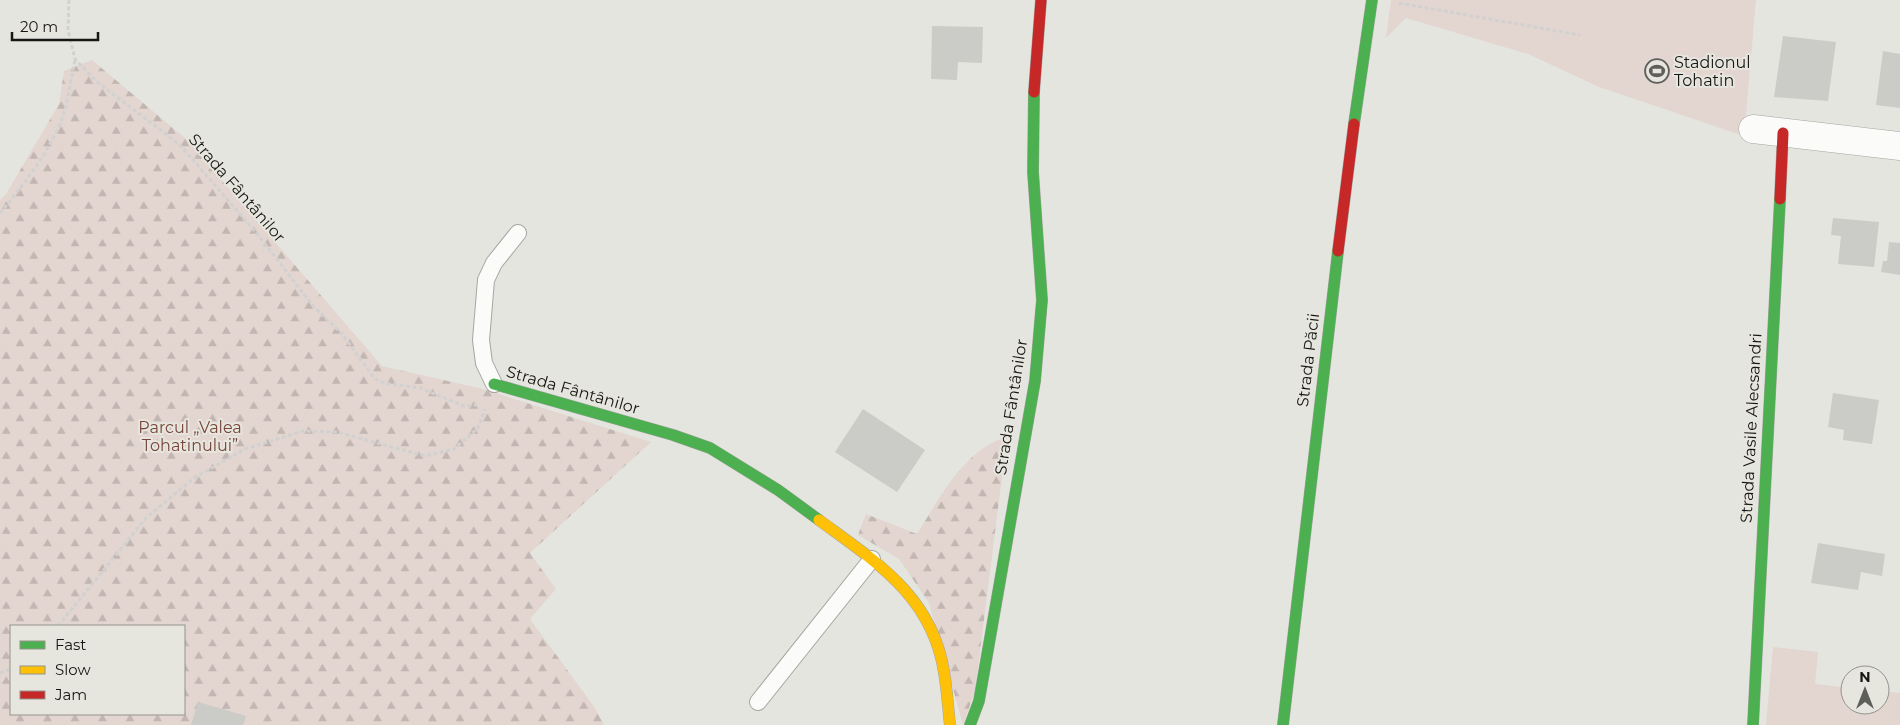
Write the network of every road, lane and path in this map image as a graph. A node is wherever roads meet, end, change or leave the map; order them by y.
1 (69, 0) edge
2 (1041, 0) edge
3 (1372, 0) edge
4 (1397, 2) dead end
5 (1580, 35) dead end
6 (75, 59) junction
7 (1753, 129) dead end
8 (1783, 133) junction
9 (1900, 146) edge
10 (0, 213) edge
11 (518, 233) dead end
12 (494, 384) junction
13 (488, 400) junction
14 (872, 559) junction
15 (59, 625) edge
16 (758, 702) dead end
17 (950, 725) edge
18 (970, 725) edge
19 (1283, 725) edge
20 (1753, 725) edge

1 - 6 path
2 - 18 street, Strada Fântânilor
3 - 19 street, Strada Păcii
4 - 5 path
6 - 10 path
6 - 13 path, Strada Fântânilor
7 - 8 street
8 - 9 street
8 - 20 street, Strada Vasile Alecsandri
11 - 12 lane
12 - 13 path, Strada Fântânilor
12 - 14 street, Strada Fântânilor
13 - 15 path
14 - 16 lane
14 - 17 street, Strada Fântânilor

